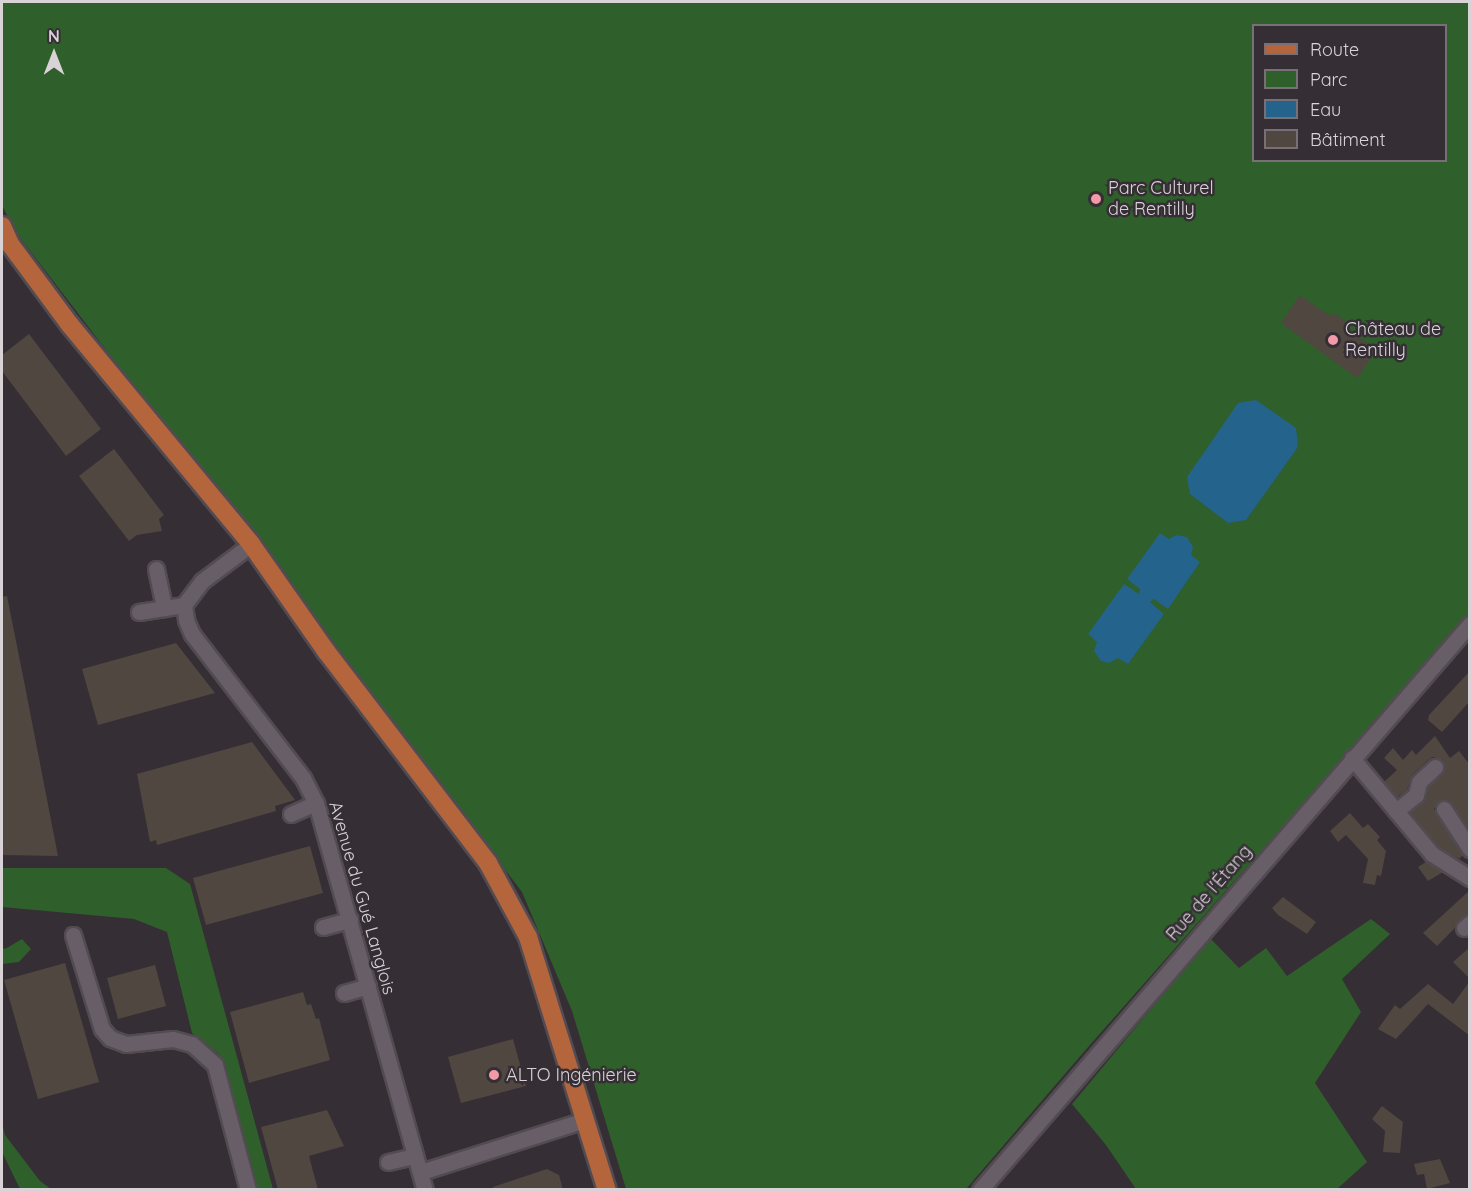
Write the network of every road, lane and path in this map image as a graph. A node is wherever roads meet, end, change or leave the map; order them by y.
1 (2, 226) edge
2 (188, 471) junction
3 (242, 551) junction
4 (156, 569) dead end
5 (184, 604) junction
6 (164, 608) junction
7 (139, 612) dead end
8 (1470, 624) edge
9 (326, 651) junction
10 (1352, 758) junction
11 (1435, 767) dead end
12 (316, 803) junction
13 (1444, 809) dead end
14 (1396, 811) junction
15 (291, 814) dead end
16 (1470, 849) edge
17 (1470, 860) edge
18 (1465, 875) edge
19 (350, 920) junction
20 (322, 927) dead end
21 (73, 935) dead end
22 (368, 986) junction
23 (344, 993) dead end
24 (585, 1120) junction
25 (415, 1156) junction
26 (388, 1162) dead end
27 (421, 1172) junction
28 (248, 1190) edge
29 (425, 1190) edge
30 (607, 1190) edge
31 (980, 1190) edge

1 - 2 main road
2 - 3 main road
2 - 9 main road
3 - 5 street
3 - 9 main road
4 - 6 street
5 - 6 street
5 - 12 street, Avenue du Gué Langlois
6 - 7 street
8 - 10 street, Rue de l'Étang
9 - 24 main road
10 - 14 street
10 - 31 street, Rue de l'Étang
11 - 14 street
12 - 15 street
12 - 19 street, Avenue du Gué Langlois
13 - 16 street
14 - 18 street
17 - 18 street
19 - 20 street
19 - 22 street, Avenue du Gué Langlois
21 - 28 street
22 - 23 street
22 - 25 street, Avenue du Gué Langlois
24 - 27 street
24 - 30 main road
25 - 26 street
25 - 27 street, Avenue du Gué Langlois
27 - 29 street, Avenue du Gué Langlois

